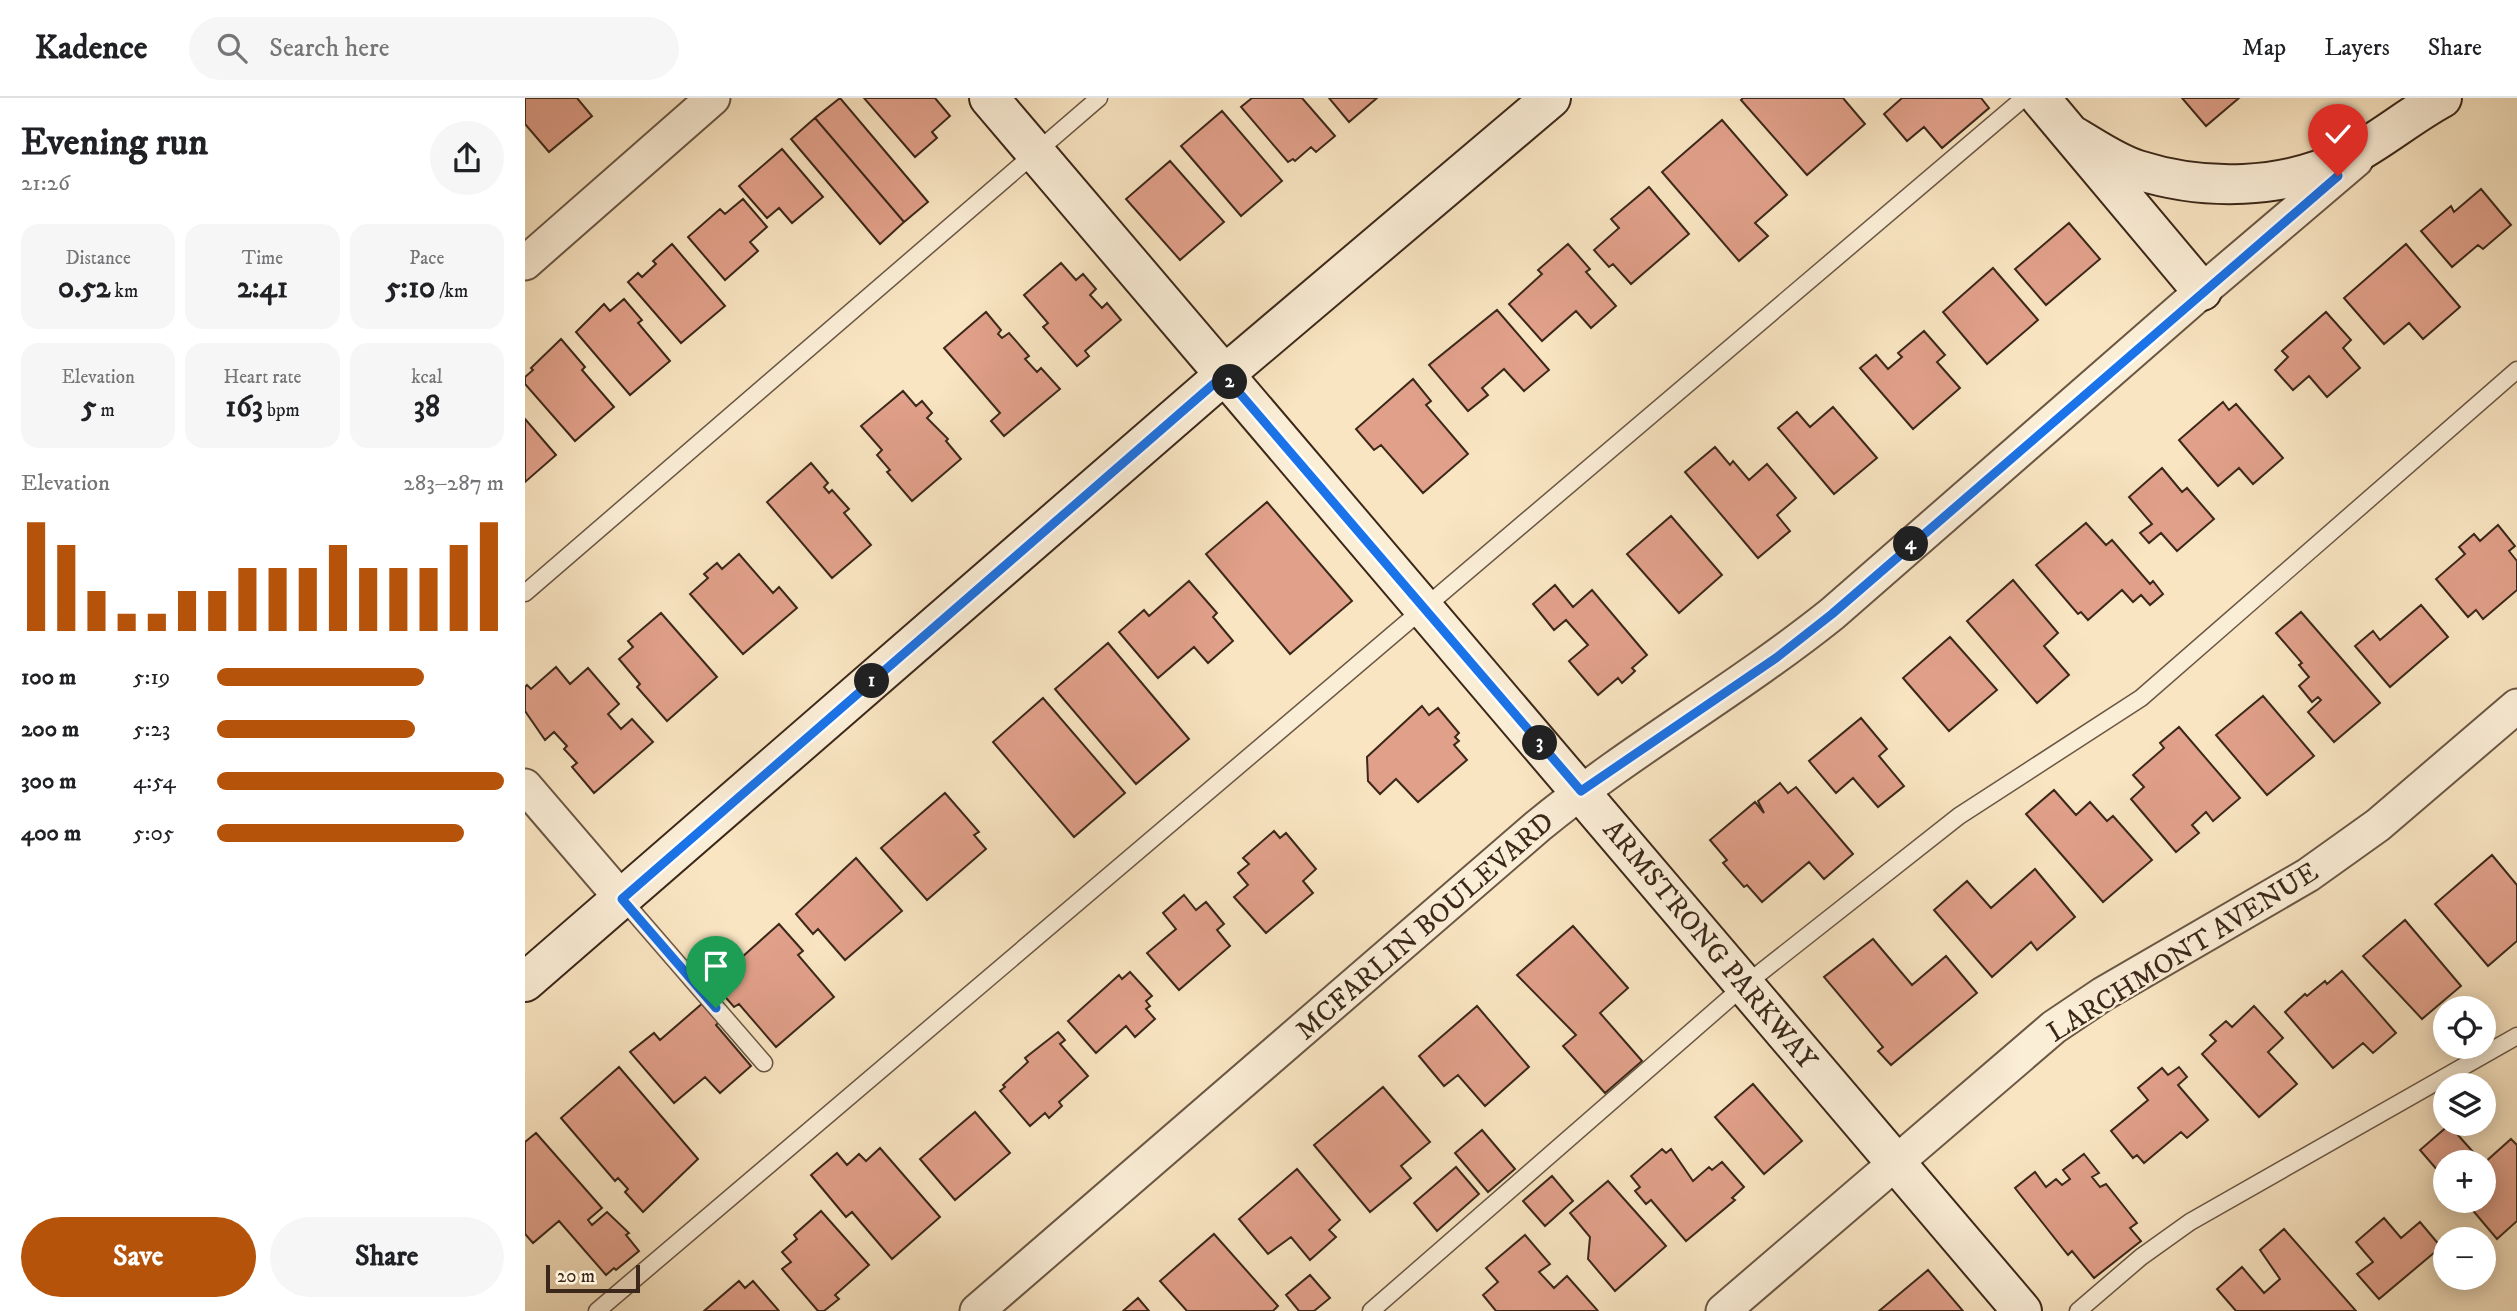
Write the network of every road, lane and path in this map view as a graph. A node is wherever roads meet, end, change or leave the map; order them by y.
1 (713, 98) edge
2 (989, 98) edge
3 (1099, 98) edge
4 (1551, 98) edge
5 (2024, 98) edge
6 (2040, 98) edge
7 (2428, 103) edge
8 (2072, 135) junction
9 (1035, 153) junction
10 (525, 263) edge
11 (2202, 290) junction
12 (2517, 370) edge
13 (1224, 375) junction
14 (525, 593) edge
15 (1425, 610) junction
16 (2517, 706) edge
17 (525, 786) edge
18 (1581, 791) junction
19 (622, 899) junction
20 (525, 982) edge
21 (1747, 984) junction
22 (2517, 1036) edge
23 (764, 1063) dead end
24 (1895, 1163) junction
25 (597, 1311) edge
26 (977, 1311) edge
27 (1371, 1311) edge
28 (1723, 1311) edge
29 (2022, 1311) edge
30 (2078, 1311) edge

1 - 10 street
2 - 9 street, ARMSTRONG PARKWAY
3 - 9 lane
4 - 13 street
5 - 15 lane
6 - 8 street
7 - 8 street
7 - 11 street, MCFARLIN BOULEVARD
8 - 11 street
9 - 13 street, ARMSTRONG PARKWAY
9 - 14 lane
11 - 18 street, MCFARLIN BOULEVARD
12 - 21 lane
13 - 15 street, ARMSTRONG PARKWAY
13 - 19 street
15 - 18 street, ARMSTRONG PARKWAY
15 - 25 lane
16 - 24 street, LARCHMONT AVENUE
17 - 19 street
18 - 21 street, ARMSTRONG PARKWAY
18 - 26 street, MCFARLIN BOULEVARD
19 - 20 street
19 - 23 lane
21 - 24 street, ARMSTRONG PARKWAY
21 - 27 lane
22 - 30 lane
24 - 28 street, LARCHMONT AVENUE
24 - 29 street, ARMSTRONG PARKWAY

